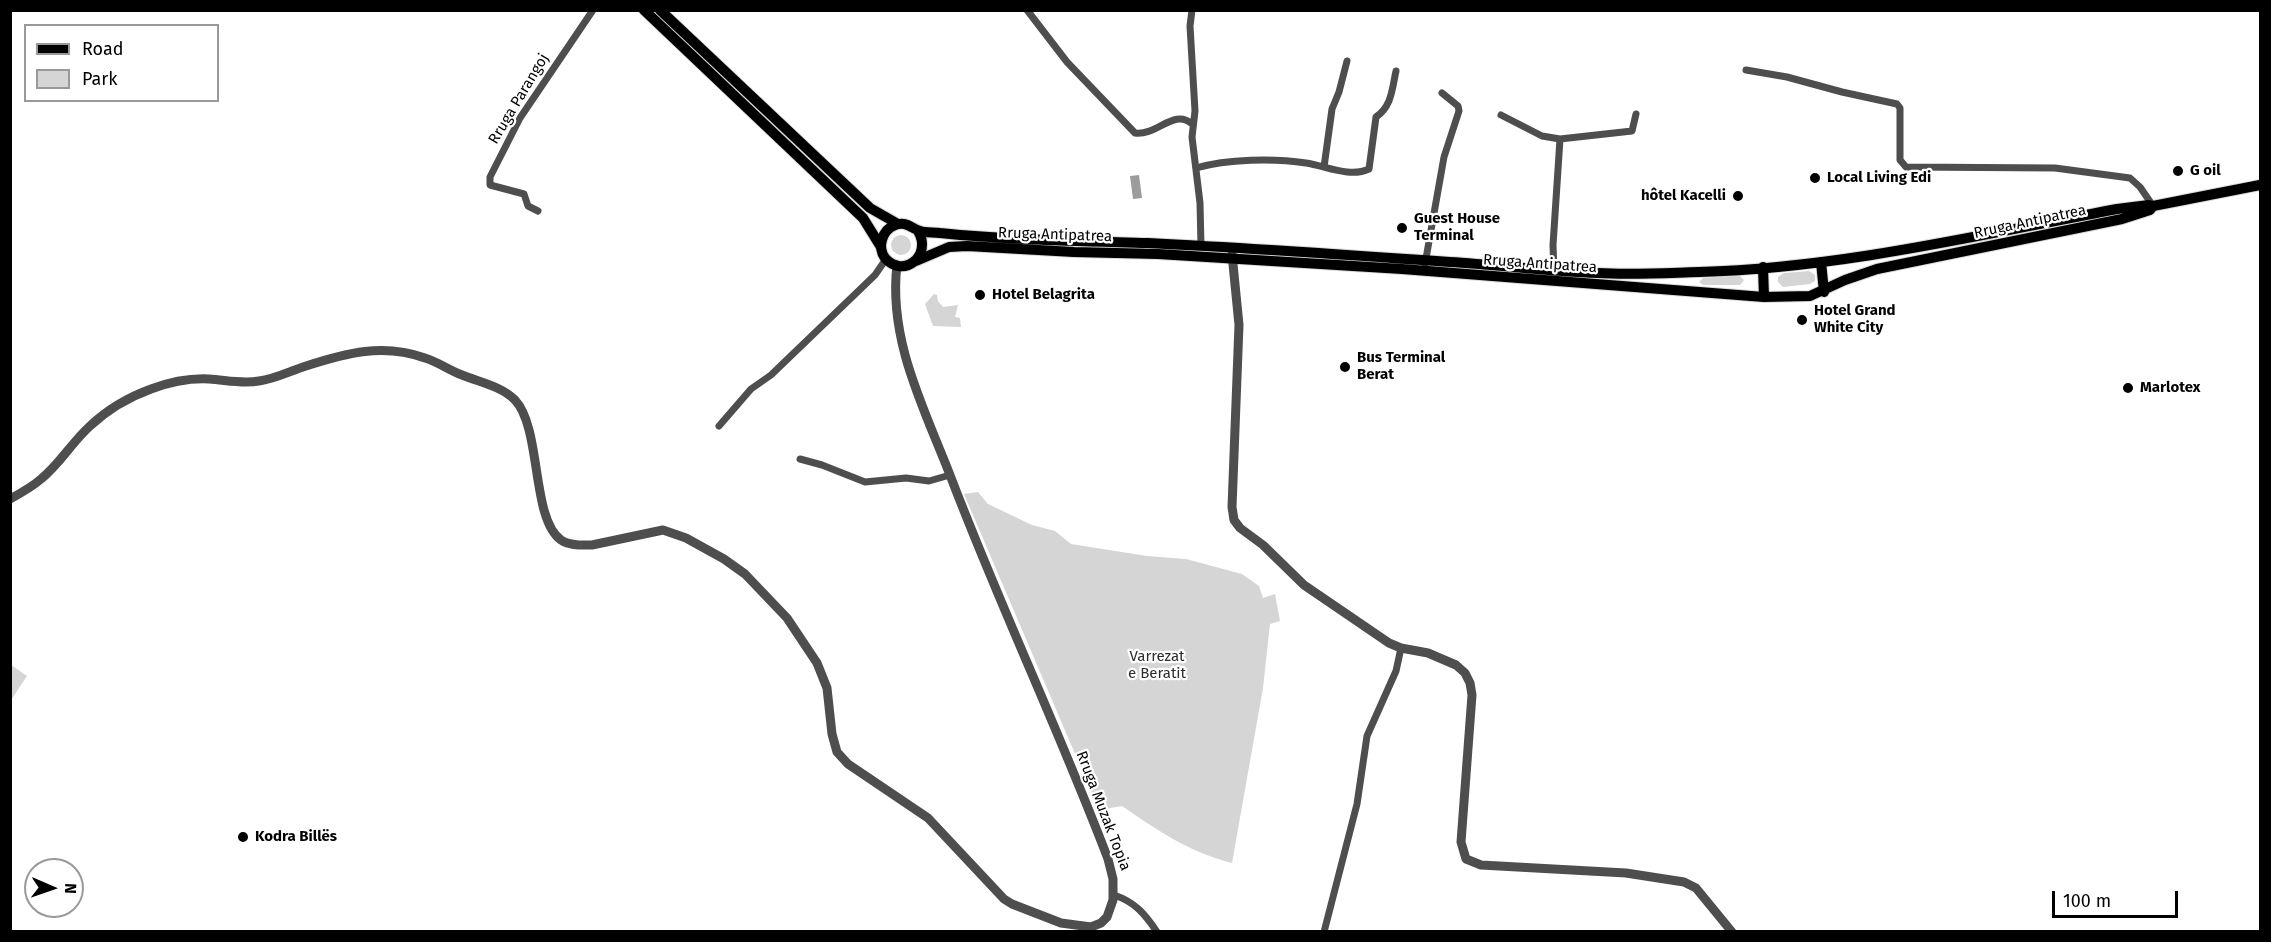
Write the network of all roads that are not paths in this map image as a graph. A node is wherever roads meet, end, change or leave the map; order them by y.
1 (593, 10) edge
2 (644, 10) edge
3 (660, 10) edge
4 (1027, 10) edge
5 (1192, 10) edge
6 (1347, 62) dead end
7 (1746, 70) dead end
8 (1396, 71) dead end
9 (1442, 93) dead end
10 (1636, 114) dead end
11 (1501, 115) dead end
12 (1192, 124) junction
13 (1560, 140) junction
14 (1324, 167) junction
15 (1196, 168) junction
16 (2260, 185) edge
17 (2153, 206) junction
18 (538, 211) dead end
19 (898, 224) junction
20 (918, 231) junction
21 (1074, 240) junction
22 (1201, 246) junction
23 (881, 247) junction
24 (1074, 252) junction
25 (1232, 254) junction
26 (886, 259) junction
27 (914, 262) junction
28 (1821, 262) junction
29 (897, 266) junction
30 (1425, 266) junction
31 (1763, 267) junction
32 (1554, 270) junction
33 (1601, 279) junction
34 (1824, 292) junction
35 (1764, 297) junction
36 (719, 426) dead end
37 (800, 459) dead end
38 (950, 475) junction
39 (10, 499) edge
40 (1401, 648) junction
41 (1113, 895) junction
42 (1157, 932) edge
43 (1324, 932) edge
44 (1732, 932) edge

1 - 18 street, Rruga Parangoj
2 - 23 main road
3 - 19 main road, Rruga Antipatrea
4 - 12 street
5 - 12 street
6 - 14 street
7 - 17 street
8 - 14 street
9 - 30 street
10 - 13 street
11 - 13 street
12 - 15 street
13 - 32 street
14 - 15 street
15 - 22 street
16 - 17 main road, Rruga Antipatrea
17 - 28 main road, Rruga Antipatrea
17 - 34 main road, Rruga Antipatrea
19 - 20 main road, Rruga Antipatrea
19 - 23 main road
20 - 21 main road, Rruga Antipatrea
20 - 27 main road
21 - 22 main road, Rruga Antipatrea
21 - 24 street
22 - 25 main road, Rruga Antipatrea
23 - 26 main road
24 - 25 main road, Rruga Antipatrea
24 - 27 main road, Rruga Antipatrea
25 - 30 main road, Rruga Antipatrea
25 - 40 street
26 - 29 main road
26 - 36 street
27 - 29 main road, Rruga Antipatrea
28 - 31 main road, Rruga Antipatrea
28 - 34 main road
29 - 38 street, Rruga Muzak Topia
30 - 32 main road, Rruga Antipatrea
30 - 33 main road, Rruga Antipatrea
31 - 33 main road, Rruga Antipatrea
31 - 35 main road
32 - 33 main road, Rruga Antipatrea
33 - 35 main road, Rruga Antipatrea
34 - 35 main road, Rruga Antipatrea
37 - 38 street
38 - 41 street, Rruga Muzak Topia
39 - 41 street, Rruga Muzak Topia
40 - 43 street
40 - 44 street
41 - 42 street

